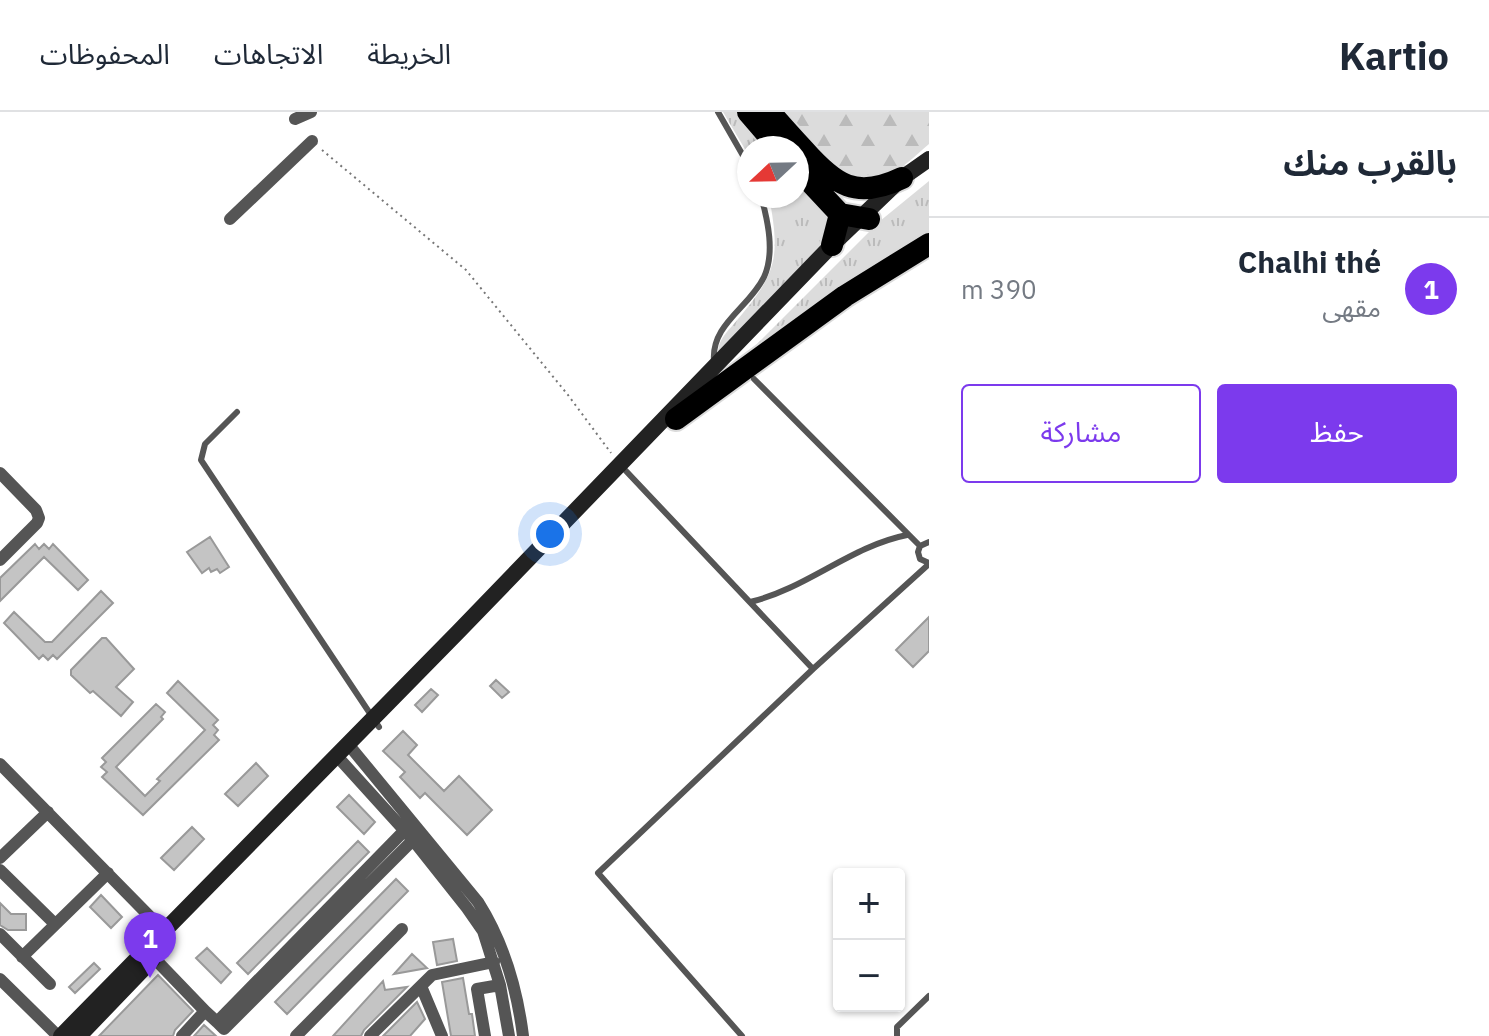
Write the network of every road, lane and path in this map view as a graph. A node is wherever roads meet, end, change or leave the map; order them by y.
1 (311, 112) edge
2 (718, 112) edge
3 (748, 112) edge
4 (770, 112) edge
5 (295, 119) dead end
6 (769, 136) edge
7 (312, 141) joint
8 (737, 145) edge
9 (929, 162) edge
10 (809, 178) edge
11 (902, 178) junction
12 (765, 208) edge
13 (856, 218) junction
14 (230, 219) dead end
15 (929, 244) edge
16 (832, 245) joint
17 (715, 367) junction
18 (754, 379) dead end
19 (237, 412) dead end
20 (676, 419) junction
21 (623, 468) junction
22 (1, 475) edge
23 (907, 535) junction
24 (929, 542) edge
25 (920, 546) junction
26 (0, 560) edge
27 (929, 563) edge
28 (750, 602) junction
29 (813, 669) junction
30 (376, 723) junction
31 (345, 754) junction
32 (0, 764) edge
33 (48, 812) junction
34 (408, 836) junction
35 (0, 858) edge
36 (0, 870) edge
37 (108, 873) junction
38 (55, 924) junction
39 (402, 929) dead end
40 (165, 932) junction
41 (0, 934) edge
42 (22, 957) junction
43 (154, 958) junction
44 (494, 962) junction
45 (0, 979) edge
46 (50, 984) dead end
47 (500, 985) junction
48 (421, 986) junction
49 (929, 996) edge
50 (205, 1011) junction
51 (224, 1031) edge
52 (60, 1036) edge
53 (79, 1036) edge
54 (182, 1036) edge
55 (296, 1036) edge
56 (370, 1036) edge
57 (442, 1036) edge
58 (485, 1036) edge
59 (509, 1036) edge
60 (523, 1036) edge
61 (742, 1036) edge
62 (897, 1036) edge

1 - 5 street
2 - 8 lane
3 - 6 highway
4 - 11 highway
7 - 14 street
7 - 21 path
9 - 11 main road
9 - 13 main road
10 - 13 highway
11 - 13 main road
12 - 17 lane
13 - 16 highway
13 - 20 main road
15 - 20 highway
16 - 17 main road
17 - 21 main road
18 - 23 lane
19 - 30 lane
20 - 21 main road
21 - 28 lane
21 - 30 main road
22 - 26 street
23 - 25 lane
23 - 28 lane
24 - 25 lane
25 - 27 lane
27 - 29 lane
28 - 29 lane
29 - 61 lane
30 - 31 main road
31 - 34 street
31 - 40 main road
31 - 43 main road
31 - 60 street
32 - 33 street
33 - 35 street
33 - 37 street
34 - 44 street
34 - 51 street
36 - 38 street
37 - 38 street
37 - 40 street
38 - 42 street
39 - 55 street
40 - 52 main road
41 - 42 street
42 - 46 street
43 - 50 street
43 - 53 main road
44 - 47 street
44 - 48 street
45 - 52 street
47 - 58 street
47 - 59 street
48 - 56 street
48 - 57 street
49 - 62 lane
50 - 51 street
50 - 54 street

